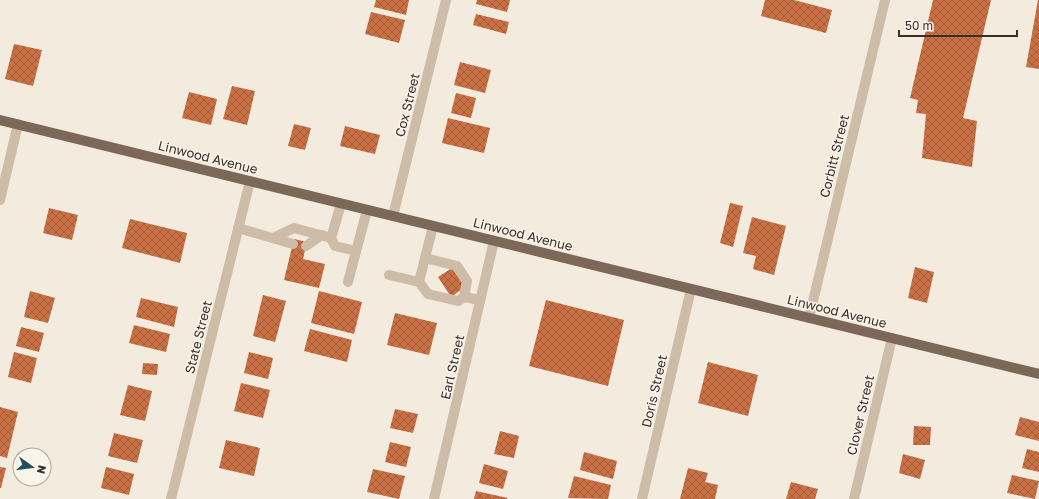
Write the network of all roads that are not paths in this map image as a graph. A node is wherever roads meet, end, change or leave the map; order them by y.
1 (446, 0) edge
2 (885, 0) edge
3 (0, 120) edge
4 (18, 124) junction
5 (250, 181) junction
6 (0, 200) edge
7 (340, 204) junction
8 (366, 210) junction
9 (393, 216) junction
10 (433, 226) junction
11 (238, 228) junction
12 (327, 236) junction
13 (273, 238) junction
14 (494, 241) junction
15 (293, 244) dead end
16 (306, 246) dead end
17 (356, 251) junction
18 (425, 258) junction
19 (389, 275) dead end
20 (348, 282) dead end
21 (419, 282) junction
22 (691, 289) junction
23 (464, 297) junction
24 (480, 300) junction
25 (809, 318) junction
26 (892, 338) junction
27 (1039, 374) edge
28 (171, 499) edge
29 (434, 499) edge
30 (642, 499) edge
31 (854, 499) edge

1 - 9 street, Cox Street
2 - 25 street, Corbitt Street
3 - 4 main road, Linwood Avenue
4 - 5 main road, Linwood Avenue
4 - 6 street
5 - 7 main road, Linwood Avenue
5 - 11 street, State Street
7 - 8 main road, Linwood Avenue
7 - 12 street
8 - 9 main road, Linwood Avenue
8 - 17 street
9 - 10 main road, Linwood Avenue
10 - 14 main road, Linwood Avenue
10 - 18 street
11 - 13 street
11 - 28 street, State Street
12 - 13 street
12 - 16 street
12 - 17 street
13 - 15 street
14 - 22 main road, Linwood Avenue
14 - 24 street, Earl Street
17 - 20 street
18 - 21 street
18 - 23 street
19 - 21 street
21 - 23 street
22 - 25 main road, Linwood Avenue
22 - 30 street, Doris Street
23 - 24 street
24 - 29 street, Earl Street
25 - 26 main road, Linwood Avenue
26 - 27 main road, Linwood Avenue
26 - 31 street, Clover Street

